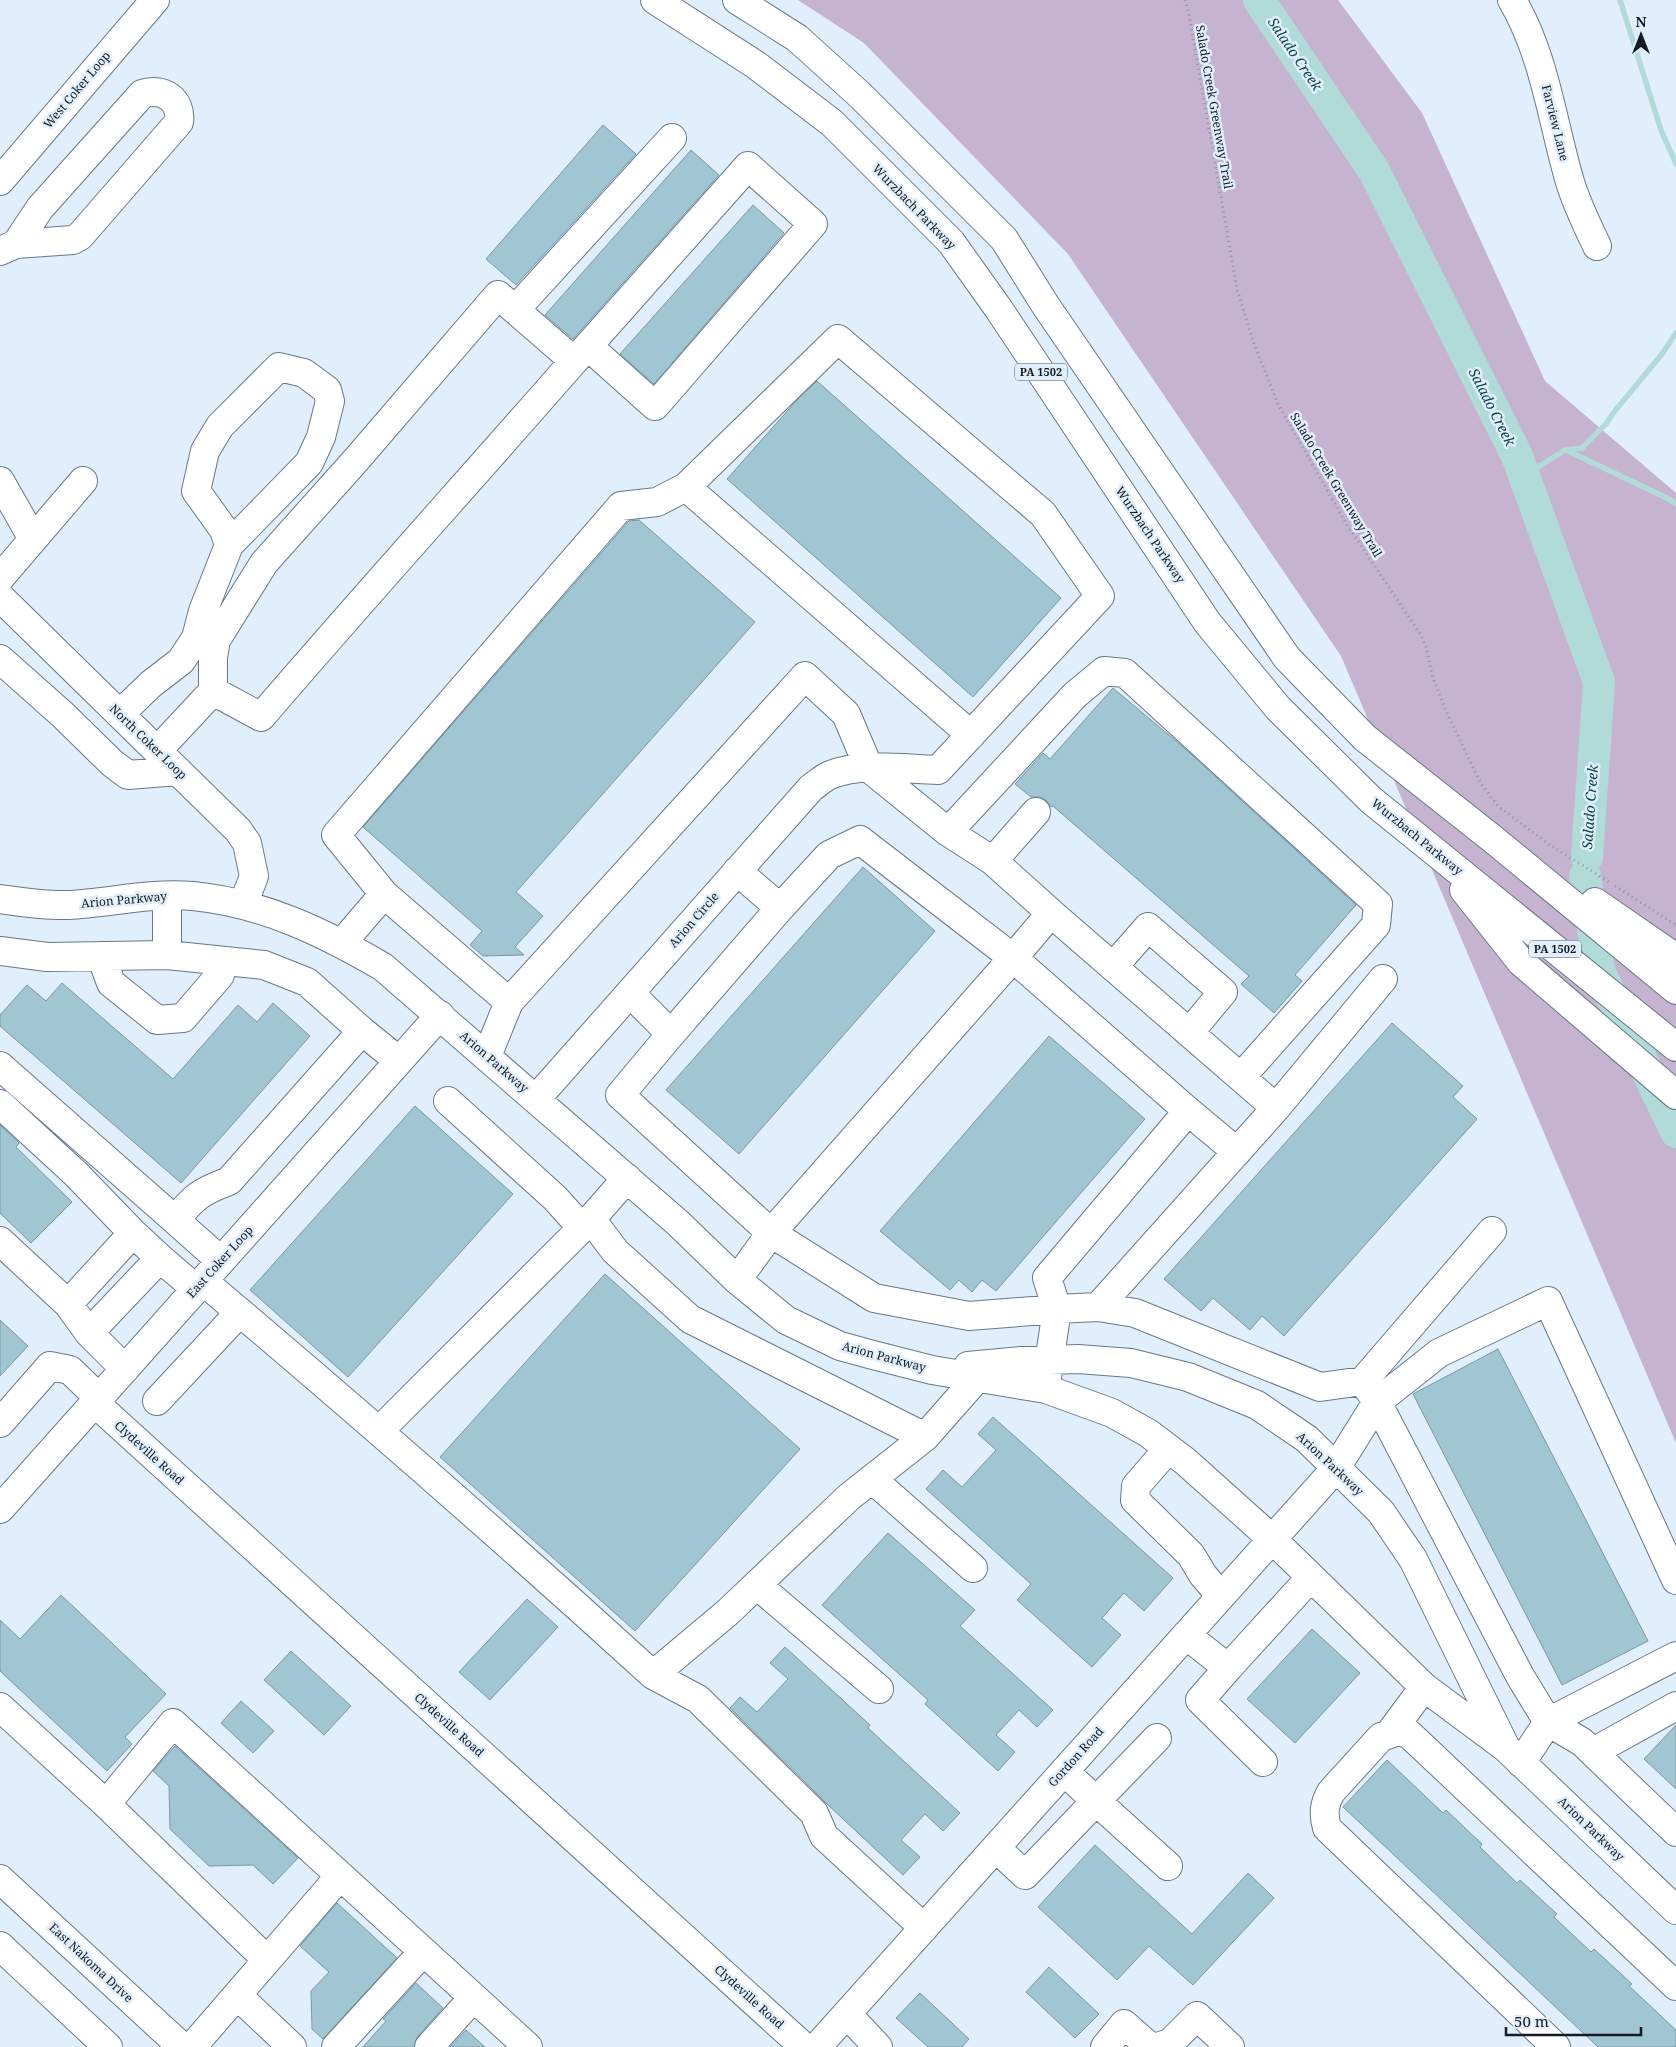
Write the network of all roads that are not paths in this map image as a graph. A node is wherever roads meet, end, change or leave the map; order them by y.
1 (154, 0) edge
2 (655, 0) edge
3 (737, 0) edge
4 (1512, 0) edge
5 (672, 138) dead end
6 (0, 180) edge
7 (1598, 246) dead end
8 (8, 248) edge
9 (515, 310) junction
10 (581, 353) junction
11 (0, 481) edge
12 (83, 481) dead end
13 (686, 487) junction
14 (33, 539) junction
15 (229, 545) junction
16 (0, 578) edge
17 (0, 598) edge
18 (0, 660) edge
19 (213, 691) junction
20 (120, 714) junction
21 (971, 735) junction
22 (157, 751) junction
23 (869, 768) junction
24 (178, 771) junction
25 (1036, 812) dead end
26 (948, 832) junction
27 (1494, 840) junction
28 (1434, 851) junction
29 (993, 861) junction
30 (738, 871) junction
31 (384, 894) junction
32 (167, 896) junction
33 (0, 899) edge
34 (243, 905) junction
35 (780, 908) junction
36 (1051, 913) junction
37 (342, 943) junction
38 (0, 951) edge
39 (167, 955) junction
40 (101, 956) junction
41 (1013, 958) junction
42 (1676, 958) edge
43 (222, 961) junction
44 (1113, 967) junction
45 (1383, 979) dead end
46 (1676, 990) edge
47 (630, 993) junction
48 (509, 1002) junction
49 (440, 1015) junction
50 (362, 1031) junction
51 (1189, 1033) junction
52 (671, 1034) junction
53 (1676, 1047) edge
54 (487, 1056) junction
55 (399, 1061) junction
56 (0, 1066) edge
57 (1241, 1077) junction
58 (1676, 1095) edge
59 (536, 1099) junction
60 (448, 1101) dead end
61 (0, 1104) edge
62 (1276, 1108) junction
63 (1188, 1111) junction
64 (1237, 1152) junction
65 (626, 1178) junction
66 (175, 1220) junction
67 (586, 1223) junction
68 (1492, 1231) dead end
69 (133, 1233) junction
70 (772, 1233) junction
71 (0, 1242) edge
72 (160, 1258) junction
73 (221, 1261) junction
74 (738, 1280) junction
75 (199, 1285) junction
76 (68, 1304) junction
77 (1098, 1307) junction
78 (1057, 1309) junction
79 (240, 1312) junction
80 (89, 1333) junction
81 (1048, 1360) junction
82 (125, 1370) junction
83 (932, 1370) junction
84 (977, 1378) junction
85 (1046, 1389) junction
86 (1370, 1392) junction
87 (97, 1401) junction
88 (157, 1401) dead end
89 (0, 1423) edge
90 (379, 1431) junction
91 (925, 1437) junction
92 (1168, 1449) junction
93 (1336, 1468) junction
94 (872, 1479) junction
95 (5, 1492) edge
96 (1272, 1538) junction
97 (973, 1568) dead end
98 (1311, 1576) junction
99 (1676, 1580) edge
100 (757, 1585) junction
101 (1221, 1596) junction
102 (1186, 1635) junction
103 (1676, 1656) edge
104 (1228, 1668) junction
105 (653, 1675) junction
106 (1424, 1687) junction
107 (878, 1689) dead end
108 (1676, 1706) edge
109 (0, 1707) edge
110 (1548, 1722) junction
111 (1390, 1733) junction
112 (1157, 1738) dead end
113 (1592, 1752) junction
114 (1514, 1756) junction
115 (1263, 1762) dead end
116 (1064, 1771) junction
117 (1096, 1801) junction
118 (106, 1804) junction
119 (1676, 1832) edge
120 (996, 1848) junction
121 (1168, 1866) dead end
122 (340, 1876) junction
123 (0, 1879) edge
124 (1676, 1910) edge
125 (924, 1928) junction
126 (0, 1946) edge
127 (423, 1952) junction
128 (267, 1960) junction
129 (1676, 1986) edge
130 (238, 1994) junction
131 (473, 1998) junction
132 (847, 2014) junction
133 (525, 2046) edge
134 (108, 2047) edge
135 (182, 2047) edge
136 (192, 2047) edge
137 (292, 2047) edge
138 (336, 2047) edge
139 (429, 2047) edge
140 (804, 2047) edge
141 (817, 2047) edge
142 (878, 2047) edge
143 (1105, 2047) edge
144 (1150, 2047) edge
145 (1157, 2047) edge
146 (1230, 2047) edge
147 (1556, 2047) edge

1 - 6 main road, West Coker Loop
2 - 28 main road, Wurzbach Parkway / PA 1502
3 - 27 main road, PA 1502
4 - 7 main road, Farview Lane
5 - 9 main road
8 - 8 main road
9 - 10 main road
9 - 19 main road
10 - 10 main road
10 - 19 main road
11 - 14 main road
12 - 14 main road
13 - 21 main road
13 - 21 main road, Arion Circle
13 - 31 main road
14 - 16 main road
15 - 15 main road
15 - 20 main road
17 - 20 main road, North Coker Loop
18 - 24 main road
19 - 22 main road
20 - 22 main road, North Coker Loop
21 - 23 main road, Arion Circle
22 - 24 main road, North Coker Loop
23 - 26 main road
23 - 30 main road, Arion Circle
23 - 48 main road
24 - 34 main road, North Coker Loop
25 - 29 main road
26 - 29 main road
26 - 57 main road
27 - 42 main road
27 - 46 main road, PA 1502
28 - 53 main road, Wurzbach Parkway / PA 1502
28 - 58 main road
29 - 36 main road
30 - 35 main road
30 - 47 main road, Arion Circle
31 - 37 main road
31 - 48 main road
32 - 33 main road, Arion Parkway
32 - 34 main road, Arion Parkway
32 - 39 main road
34 - 37 main road, Arion Parkway
35 - 41 main road
35 - 52 main road
36 - 41 main road
36 - 44 main road
37 - 49 main road, Arion Parkway
38 - 40 main road
39 - 40 main road
39 - 43 main road
40 - 43 main road
41 - 63 main road
41 - 70 main road
43 - 50 main road
44 - 51 main road
44 - 51 main road
45 - 62 main road
47 - 52 main road
47 - 59 main road, Arion Circle
48 - 54 main road
49 - 54 main road, Arion Parkway
49 - 55 main road, East Coker Loop
50 - 55 main road
50 - 66 main road
51 - 57 main road
52 - 70 main road
54 - 59 main road, Arion Parkway
55 - 73 main road, East Coker Loop
56 - 66 main road
57 - 62 main road
59 - 65 main road, Arion Parkway
60 - 67 main road
61 - 69 main road
62 - 64 main road
63 - 64 main road
63 - 78 main road
64 - 77 main road
65 - 67 main road
65 - 74 main road, Arion Parkway
66 - 73 main road
67 - 90 main road
67 - 91 main road
68 - 86 main road
69 - 72 main road
69 - 76 main road
70 - 74 main road
70 - 78 main road
71 - 76 main road
72 - 75 main road
72 - 80 main road
73 - 75 main road, East Coker Loop
74 - 83 main road, Arion Parkway
75 - 79 main road
75 - 82 main road, East Coker Loop
76 - 80 main road
77 - 78 main road
77 - 86 main road
78 - 81 main road
79 - 88 main road
79 - 90 main road
80 - 82 main road
81 - 83 main road, Arion Parkway
81 - 85 main road
81 - 93 main road, Arion Parkway
82 - 87 main road, East Coker Loop
83 - 84 main road, Arion Parkway
84 - 85 main road, Arion Parkway
84 - 91 main road
85 - 92 main road, Arion Parkway
86 - 93 main road, Gordon Road
86 - 99 main road
86 - 110 main road
87 - 89 main road, Clydeville Road
87 - 95 main road, East Coker Loop
87 - 140 main road, Clydeville Road
90 - 105 main road
91 - 94 main road
92 - 96 main road, Arion Parkway
92 - 101 main road
93 - 96 main road, Gordon Road
93 - 114 main road, Arion Parkway
94 - 97 main road
94 - 100 main road
96 - 98 main road, Arion Parkway
96 - 101 main road, Gordon Road
98 - 104 main road
98 - 106 main road, Arion Parkway
100 - 105 main road
100 - 107 main road
101 - 102 main road, Gordon Road
102 - 104 main road
102 - 116 main road, Gordon Road
103 - 110 main road
104 - 115 main road
105 - 125 main road
106 - 111 main road
106 - 114 main road, Arion Parkway
108 - 113 main road
109 - 118 main road
110 - 113 main road
110 - 114 main road
111 - 129 main road
111 - 147 main road
112 - 117 main road
113 - 119 main road
114 - 124 main road, Arion Parkway
116 - 117 main road
116 - 120 main road, Gordon Road
117 - 120 main road
117 - 121 main road
118 - 122 main road
118 - 128 main road
120 - 125 main road, Gordon Road
122 - 127 main road
122 - 128 main road
123 - 135 main road, East Nakoma Drive
125 - 132 main road, Gordon Road
126 - 134 main road
127 - 131 main road
127 - 138 main road
128 - 130 main road
130 - 136 main road
130 - 137 main road
131 - 133 main road
131 - 139 main road
132 - 141 main road, Gordon Road
132 - 142 main road
143 - 144 main road
145 - 146 main road

